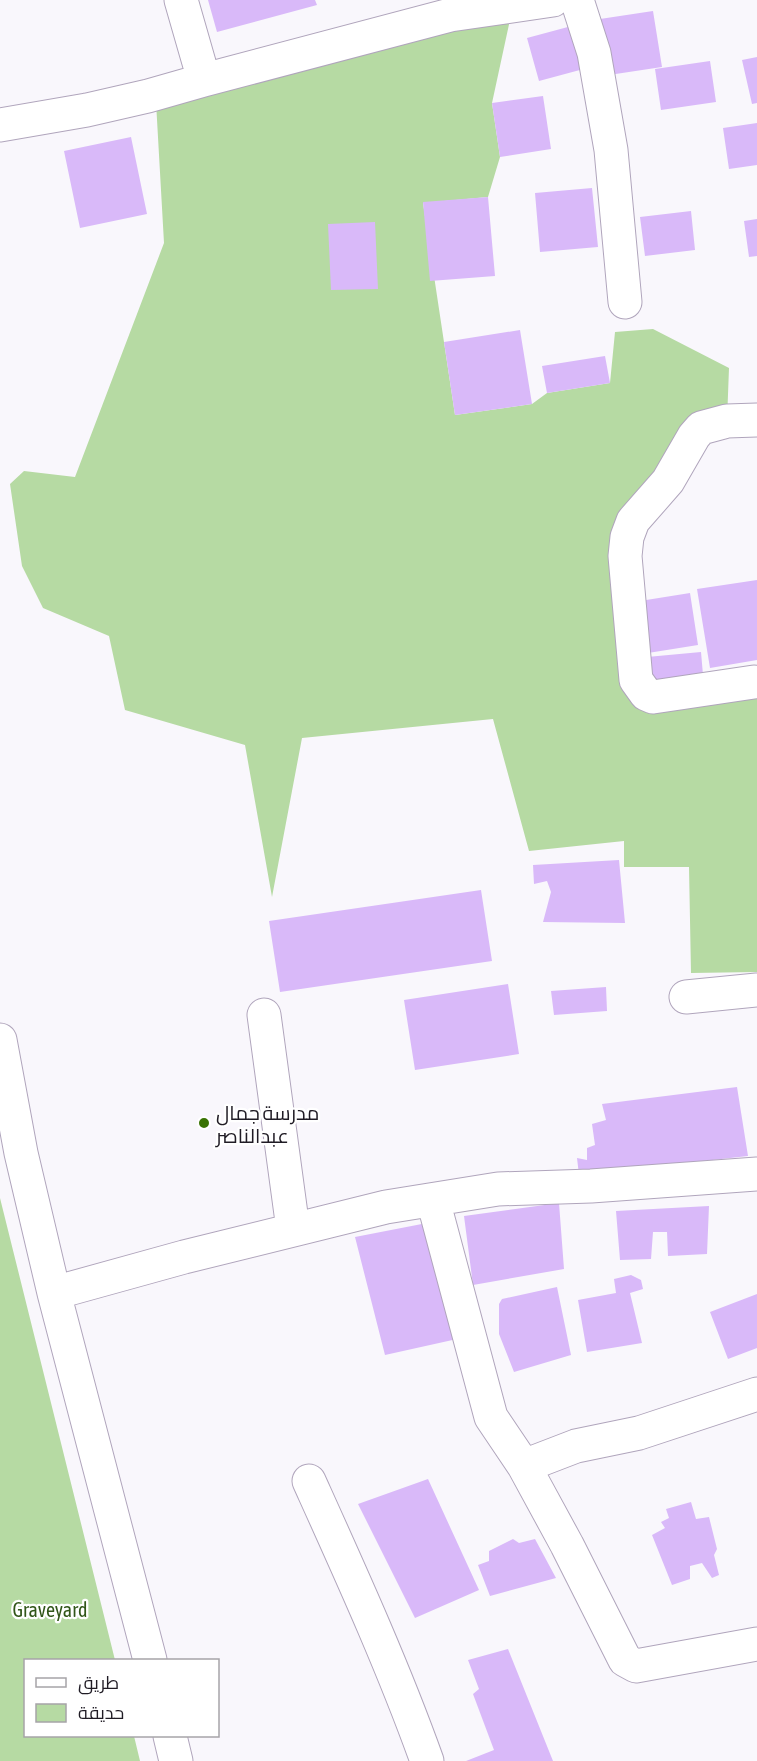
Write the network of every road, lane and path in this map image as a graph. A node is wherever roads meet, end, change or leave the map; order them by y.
1 (181, 0) edge
2 (553, 0) edge
3 (577, 0) edge
4 (403, 13) edge
5 (204, 80) junction
6 (0, 125) edge
7 (625, 302) dead end
8 (757, 420) edge
9 (754, 682) dead end
10 (757, 990) edge
11 (686, 997) dead end
12 (264, 1015) dead end
13 (0, 1040) edge
14 (757, 1174) edge
15 (433, 1200) junction
16 (293, 1229) junction
17 (54, 1293) junction
18 (757, 1394) edge
19 (524, 1466) junction
20 (309, 1481) dead end
21 (757, 1644) edge
22 (150, 1659) edge
23 (170, 1737) edge
24 (176, 1761) edge
25 (427, 1761) edge

1 - 5 street
2 - 4 street
3 - 7 street
4 - 5 street
5 - 6 street
8 - 9 street
10 - 11 street
12 - 16 street
13 - 17 street
14 - 15 street
15 - 16 street
15 - 19 street
16 - 17 street
17 - 22 street
18 - 19 street
19 - 21 street
20 - 25 street
23 - 24 street

